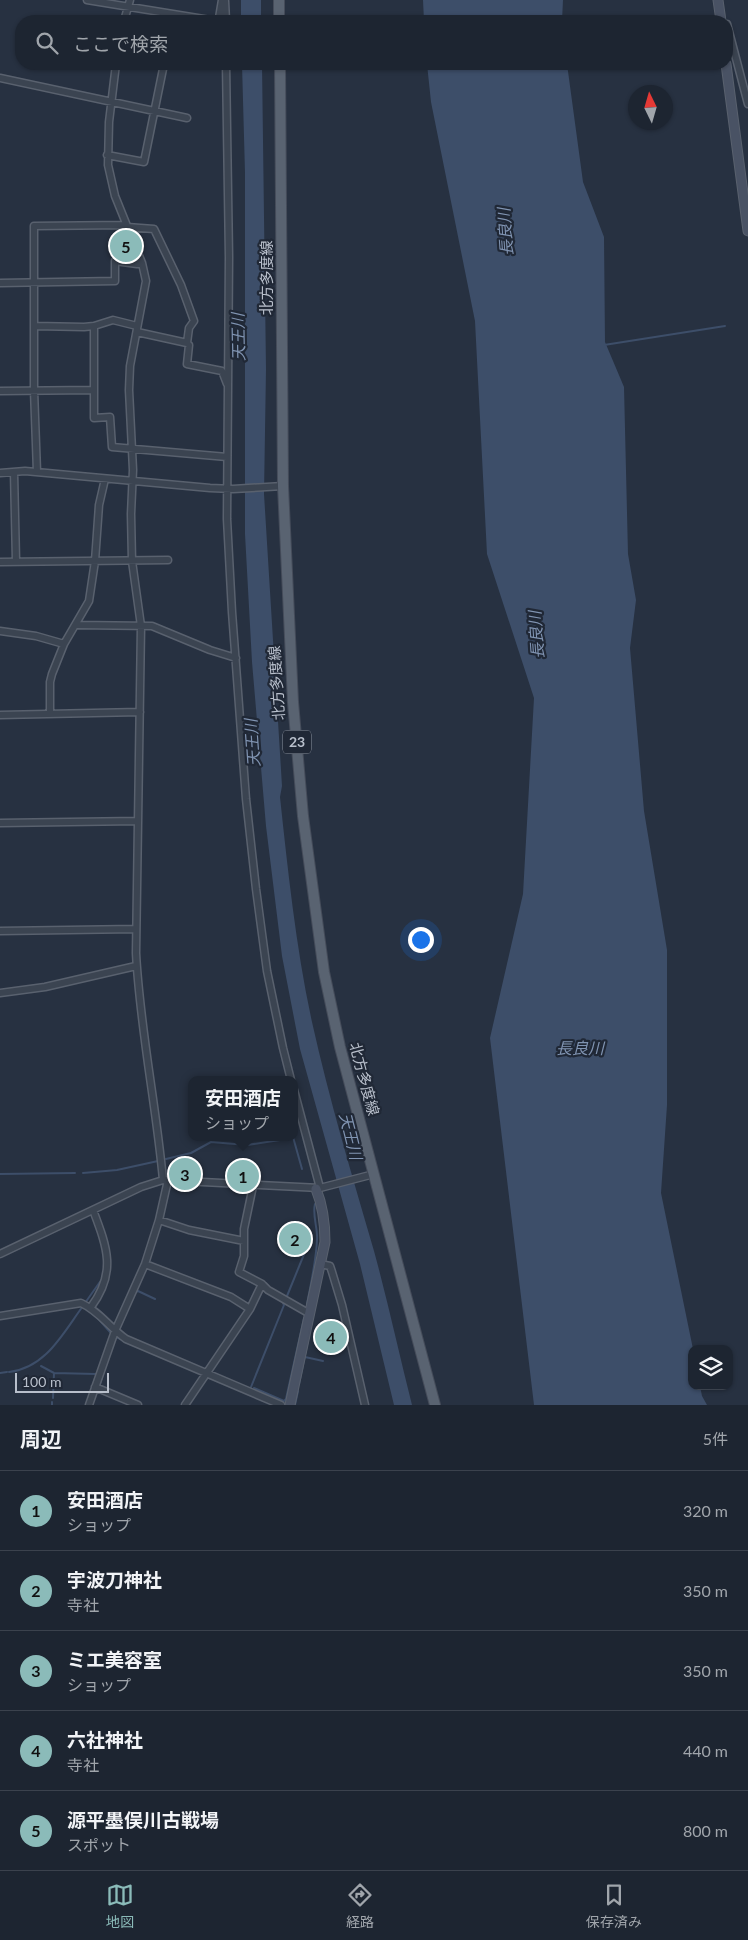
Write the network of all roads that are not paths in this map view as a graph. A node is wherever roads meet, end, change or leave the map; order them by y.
1 (87, 0) edge
2 (130, 0) edge
3 (223, 0) edge
4 (279, 0) edge
5 (718, 0) edge
6 (128, 7) junction
7 (126, 15) edge
8 (160, 15) edge
9 (220, 15) edge
10 (225, 15) edge
11 (279, 15) edge
12 (722, 15) edge
13 (733, 52) edge
14 (115, 70) edge
15 (163, 70) edge
16 (226, 70) edge
17 (280, 70) edge
18 (727, 70) edge
19 (0, 78) edge
20 (111, 101) junction
21 (748, 104) edge
22 (154, 111) junction
23 (187, 118) dead end
24 (107, 155) junction
25 (747, 215) edge
26 (126, 226) junction
27 (748, 231) edge
28 (142, 263) junction
29 (35, 282) junction
30 (0, 283) edge
31 (34, 326) junction
32 (94, 326) junction
33 (137, 329) junction
34 (187, 343) junction
35 (230, 387) junction
36 (34, 390) junction
37 (94, 390) junction
38 (0, 391) edge
39 (132, 448) junction
40 (227, 457) junction
41 (14, 472) junction
42 (37, 472) junction
43 (0, 473) edge
44 (105, 479) junction
45 (132, 480) junction
46 (278, 486) junction
47 (230, 489) junction
48 (168, 560) dead end
49 (16, 561) junction
50 (95, 561) junction
51 (132, 561) junction
52 (0, 562) edge
53 (77, 625) junction
54 (141, 626) junction
55 (0, 631) edge
56 (64, 644) junction
57 (236, 658) junction
58 (140, 712) junction
59 (50, 714) junction
60 (0, 715) edge
61 (138, 821) junction
62 (0, 823) edge
63 (136, 929) junction
64 (0, 931) edge
65 (136, 966) junction
66 (0, 993) edge
67 (290, 1076) edge
68 (298, 1105) edge
69 (374, 1174) junction
70 (165, 1180) junction
71 (253, 1186) junction
72 (321, 1188) junction
73 (93, 1210) junction
74 (159, 1220) junction
75 (244, 1241) junction
76 (0, 1254) edge
77 (145, 1264) junction
78 (320, 1264) junction
79 (262, 1284) junction
80 (91, 1307) junction
81 (250, 1309) junction
82 (310, 1314) junction
83 (0, 1316) edge
84 (114, 1331) junction
85 (207, 1372) junction
86 (95, 1387) junction
87 (89, 1405) edge
88 (138, 1405) edge
89 (185, 1405) edge
90 (281, 1405) edge
91 (290, 1405) edge
92 (365, 1405) edge
93 (436, 1405) edge

1 - 6 street
2 - 6 street
3 - 9 street
3 - 10 street
4 - 11 main road
5 - 12 street
6 - 7 street
6 - 8 street
13 - 21 street
14 - 20 street
15 - 22 street
16 - 35 street
17 - 46 main road, 北方多度線 / 23
18 - 25 street
19 - 20 street
20 - 22 street
20 - 24 street
22 - 23 street
22 - 24 street
24 - 26 street
25 - 27 street
26 - 28 street
26 - 29 street
26 - 34 street
28 - 29 street
28 - 33 street
29 - 30 street
29 - 31 street
31 - 32 street
31 - 36 street
32 - 33 street
32 - 37 street
33 - 34 street
33 - 39 street
34 - 35 street
35 - 40 street
36 - 37 street
36 - 38 street
36 - 42 street
37 - 39 street
39 - 40 street
39 - 45 street
40 - 47 street
41 - 42 street
41 - 43 street
41 - 49 street
42 - 44 street
44 - 45 street
44 - 50 street
45 - 47 street
45 - 51 street
46 - 47 street
46 - 69 main road, 北方多度線 / 23
47 - 57 street
48 - 51 street
49 - 50 street
49 - 52 street
50 - 51 street
50 - 53 street
51 - 54 street
53 - 54 street
53 - 56 street
54 - 57 street
54 - 58 street
55 - 56 street
56 - 59 street
57 - 67 street
58 - 59 street
58 - 61 street
59 - 60 street
61 - 62 street
61 - 63 street
63 - 64 street
63 - 65 street
65 - 66 street
65 - 70 street
68 - 72 street
69 - 72 street
69 - 93 main road, 北方多度線 / 23
70 - 71 street
70 - 73 street
70 - 74 street
71 - 72 street
71 - 75 street
72 - 78 street
73 - 76 street
73 - 80 street
74 - 75 street
74 - 77 street
75 - 79 street
77 - 81 street
77 - 84 street
78 - 82 street
78 - 92 street
79 - 81 street
79 - 82 street
80 - 83 street
80 - 84 street
81 - 85 street
82 - 91 street
84 - 85 street
84 - 86 street
85 - 89 street
85 - 90 street
86 - 87 street
86 - 88 street

